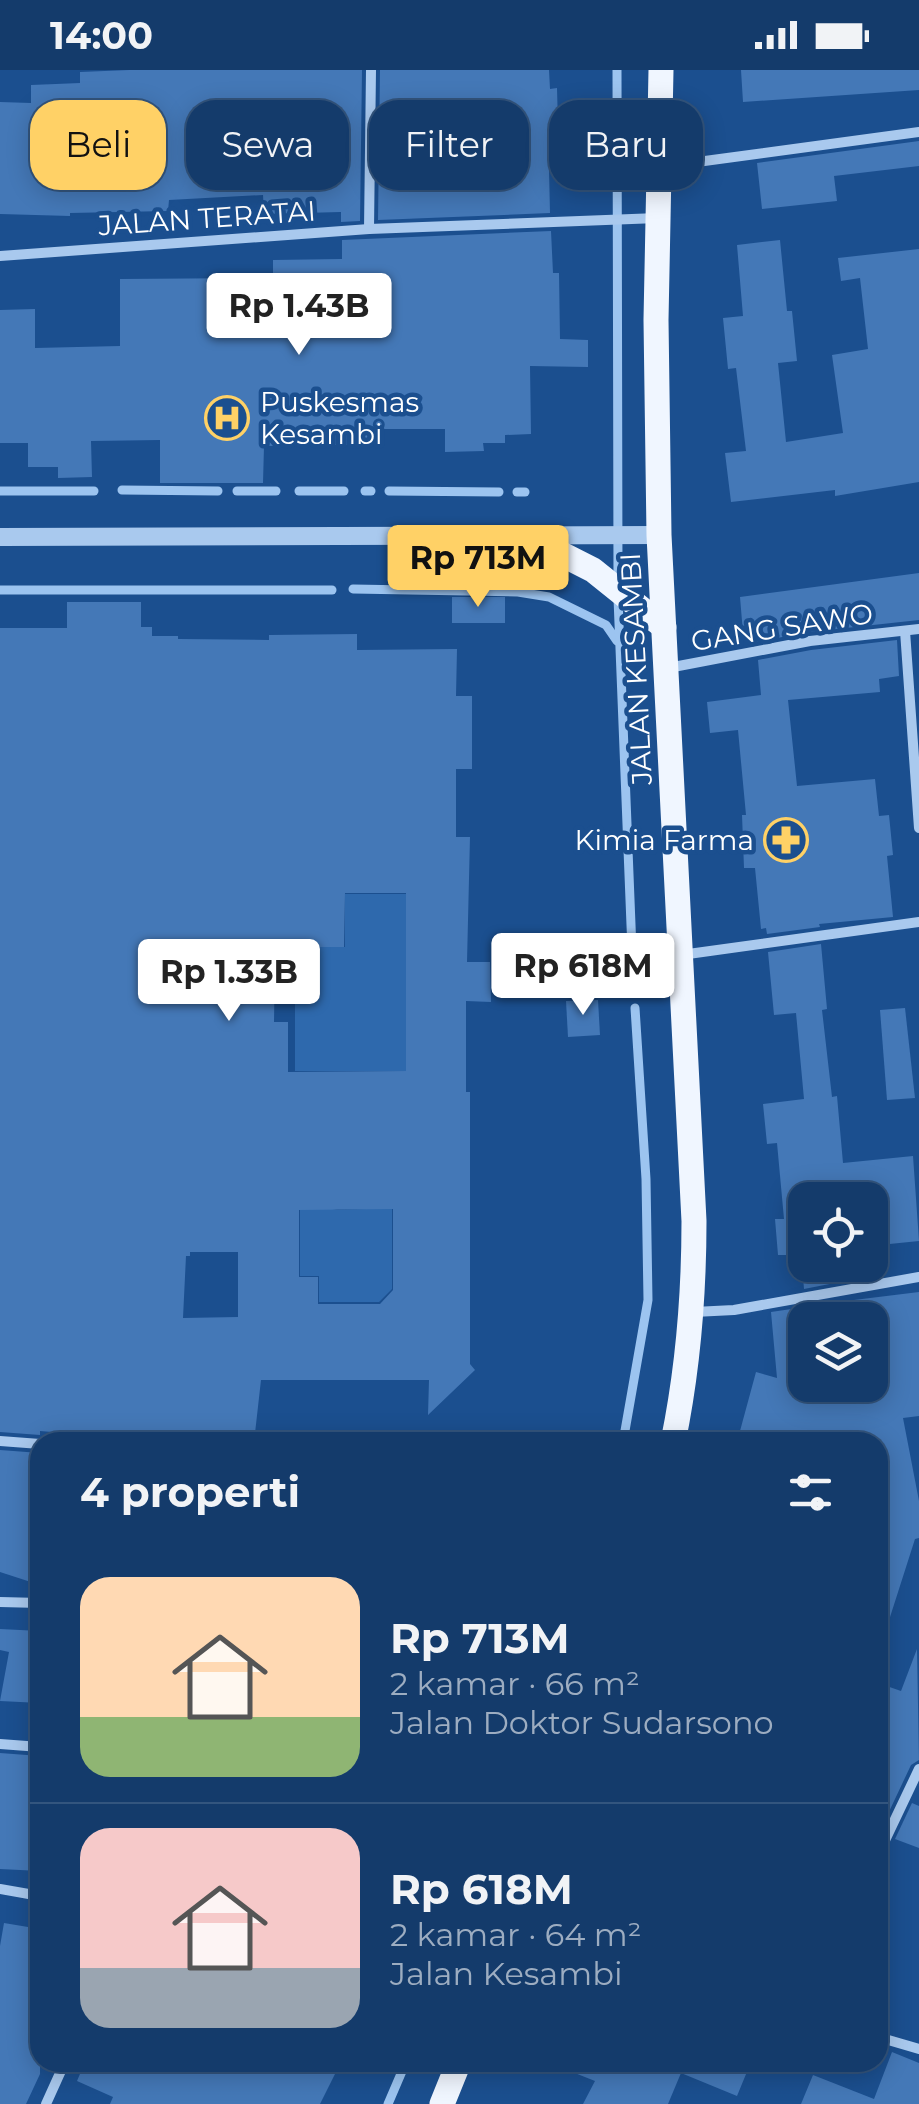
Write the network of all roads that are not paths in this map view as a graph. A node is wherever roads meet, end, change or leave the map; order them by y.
1 (371, 70) edge
2 (660, 70) edge
3 (660, 100) edge
4 (919, 132) edge
5 (703, 161) edge
6 (653, 190) edge
7 (646, 219) junction
8 (369, 229) junction
9 (0, 256) edge
10 (659, 535) junction
11 (0, 537) edge
12 (530, 538) junction
13 (664, 627) junction
14 (919, 630) edge
15 (905, 631) junction
16 (666, 669) junction
17 (919, 828) edge
18 (919, 922) edge
19 (680, 955) junction
20 (919, 1277) edge
21 (693, 1312) junction
22 (675, 1432) edge
23 (0, 1441) edge
24 (30, 1443) edge
25 (0, 1602) edge
26 (30, 1603) edge
27 (0, 1744) edge
28 (30, 1746) edge
29 (919, 1768) edge
30 (888, 1834) edge
31 (0, 1888) edge
32 (30, 1894) edge
33 (888, 2040) edge
34 (919, 2049) edge
35 (60, 2072) edge
36 (455, 2072) edge
37 (46, 2104) edge
38 (442, 2104) edge

1 - 8 street
2 - 3 main road, JALAN KESAMBI
4 - 5 street
6 - 7 main road, JALAN KESAMBI
7 - 8 street, JALAN TERATAI
7 - 10 main road, JALAN KESAMBI
8 - 9 street, JALAN TERATAI
10 - 12 street
10 - 13 main road, JALAN KESAMBI
11 - 12 street
12 - 13 main road
13 - 16 main road, JALAN KESAMBI
14 - 15 street, GANG SAWO
15 - 16 street, GANG SAWO
15 - 17 street
16 - 19 main road, JALAN KESAMBI
18 - 19 street
19 - 21 main road, JALAN KESAMBI
20 - 21 street
21 - 22 main road, JALAN KESAMBI
23 - 24 street
25 - 26 street
27 - 28 street
29 - 30 street
31 - 32 street
33 - 34 street
35 - 37 street
36 - 38 main road

